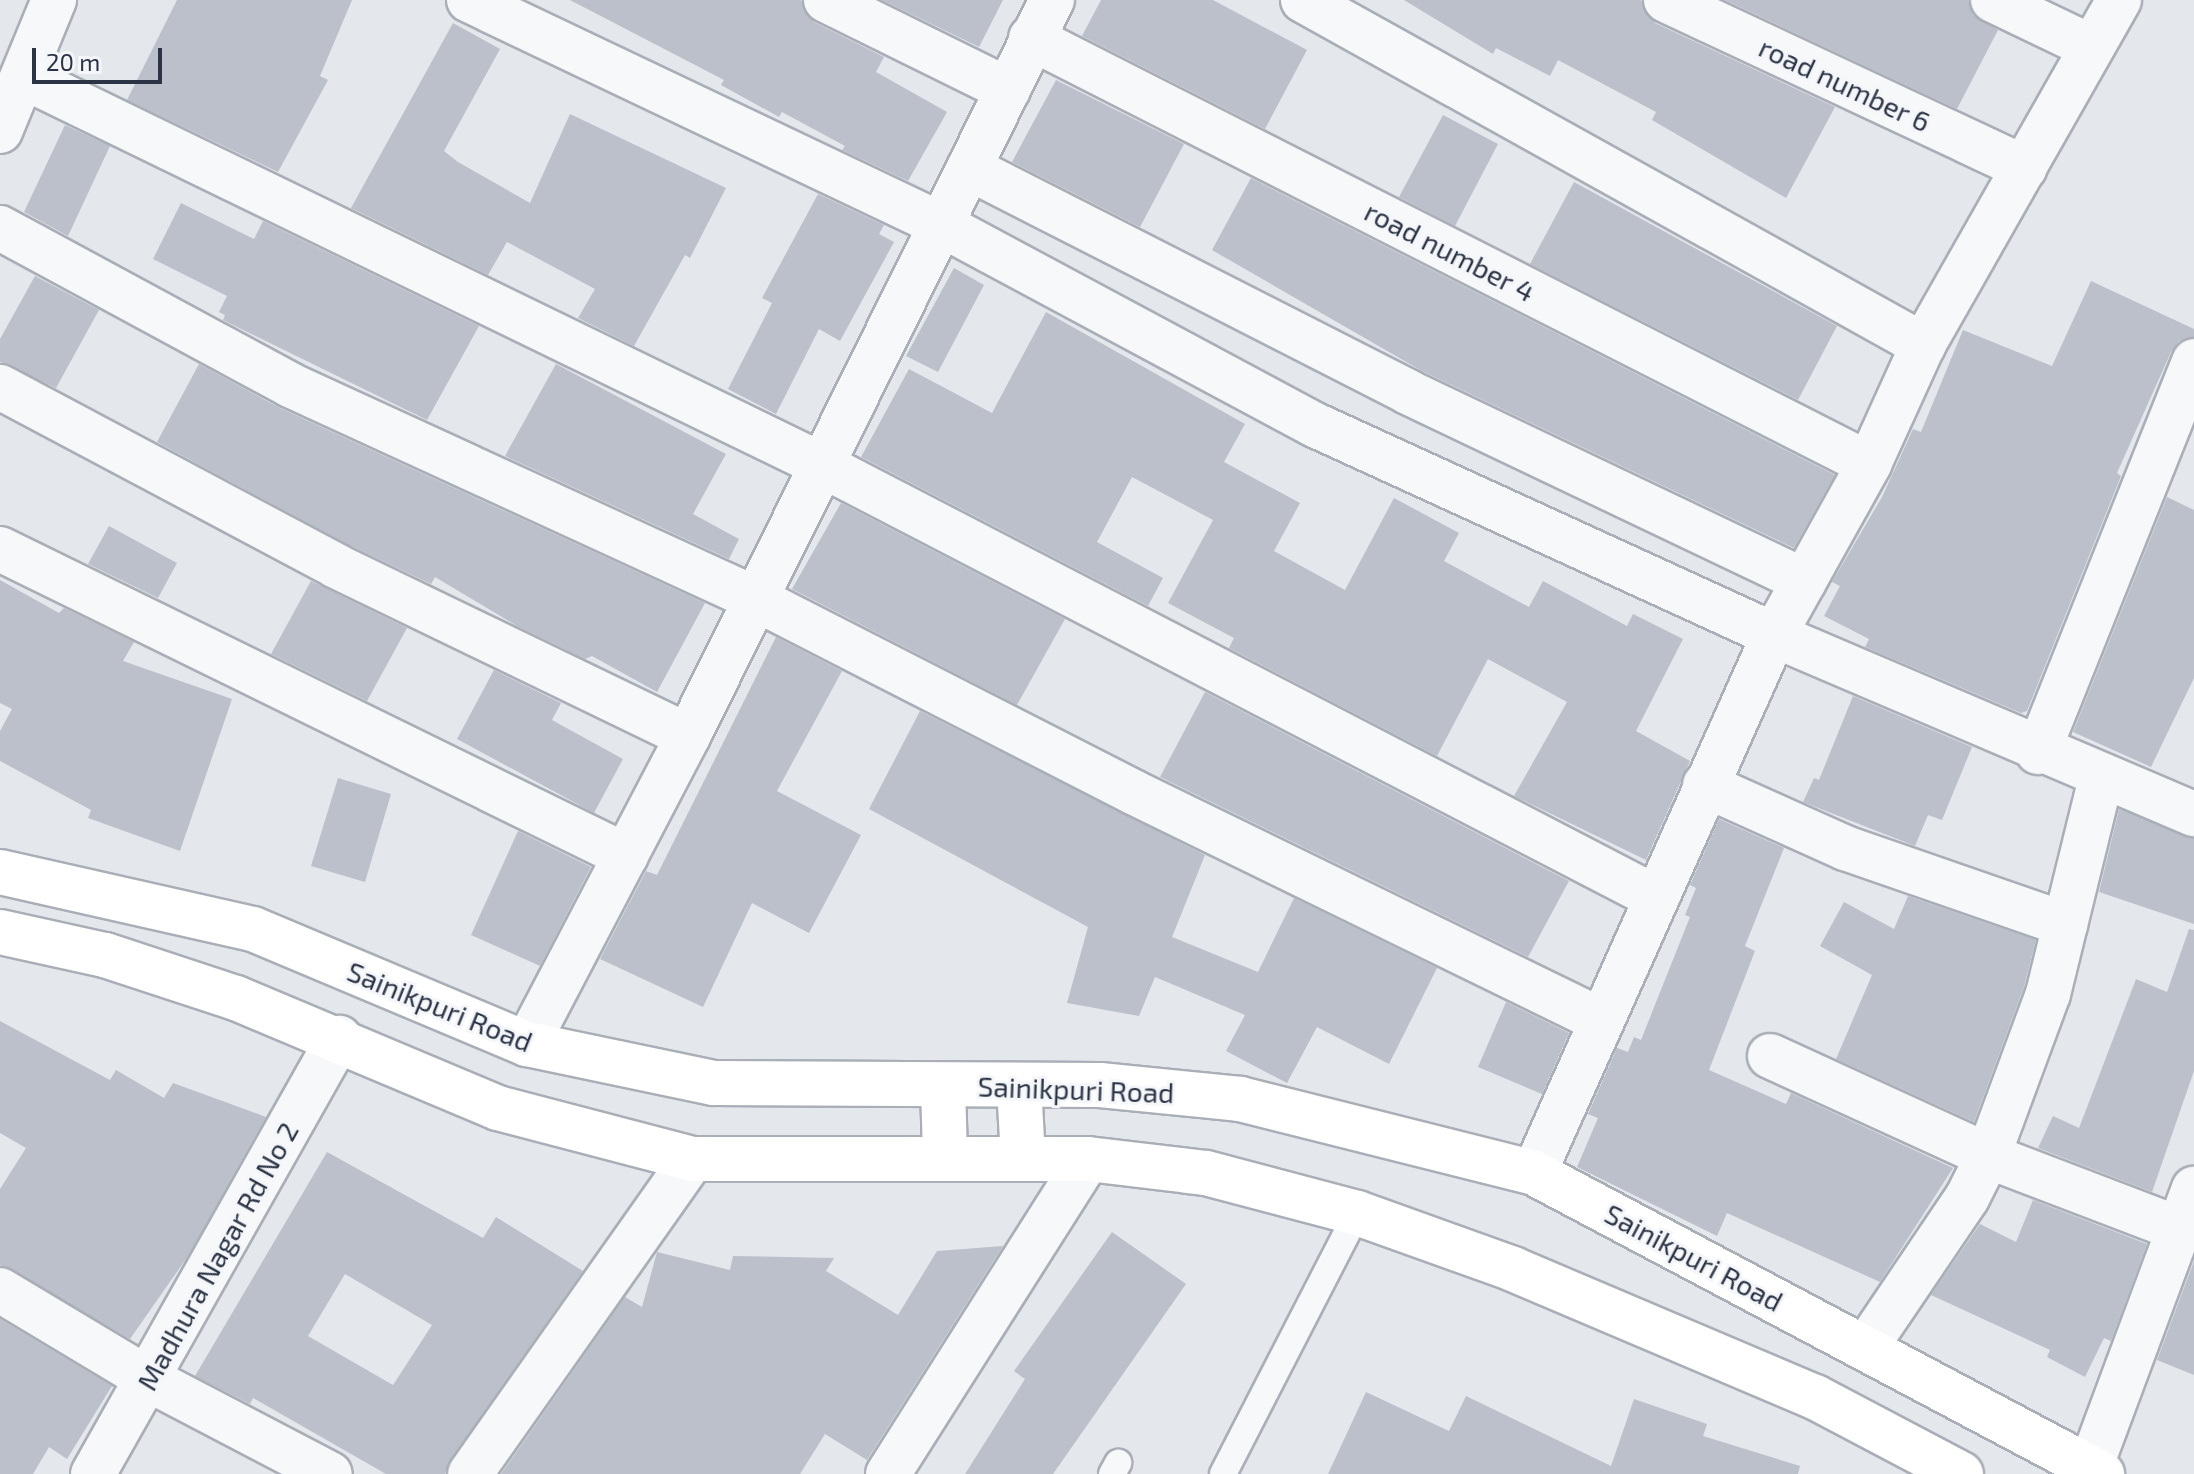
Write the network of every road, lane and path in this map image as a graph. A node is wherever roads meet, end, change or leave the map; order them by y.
1 (54, 0) edge
2 (469, 0) edge
3 (826, 0) edge
4 (1052, 0) edge
5 (1303, 0) edge
6 (1666, 0) edge
7 (1993, 0) edge
8 (2119, 0) edge
9 (1031, 38) junction
10 (2091, 47) junction
11 (24, 77) junction
12 (1008, 90) junction
13 (0, 131) edge
14 (969, 168) junction
15 (2025, 168) junction
16 (942, 225) junction
17 (0, 228) edge
18 (1923, 345) junction
19 (2194, 361) edge
20 (0, 387) edge
21 (820, 464) junction
22 (1869, 464) junction
23 (0, 549) edge
24 (1804, 581) junction
25 (756, 599) junction
26 (1774, 635) junction
27 (688, 736) junction
28 (2038, 752) junction
29 (2101, 779) junction
30 (1705, 785) junction
31 (2190, 798) edge
32 (626, 856) junction
33 (0, 872) edge
34 (1655, 897) junction
35 (2065, 924) junction
36 (0, 932) edge
37 (1600, 1020) junction
38 (339, 1038) junction
39 (527, 1044) junction
40 (1770, 1056) dead end
41 (943, 1085) junction
42 (1019, 1085) junction
43 (945, 1156) junction
44 (1988, 1156) junction
45 (692, 1159) junction
46 (1023, 1159) junction
47 (1088, 1159) junction
48 (1534, 1173) junction
49 (2194, 1189) edge
50 (1357, 1213) junction
51 (2179, 1229) junction
52 (0, 1290) edge
53 (1866, 1347) junction
54 (148, 1379) junction
55 (2096, 1471) edge
56 (93, 1474) edge
57 (330, 1474) edge
58 (470, 1474) edge
59 (888, 1474) edge
60 (1223, 1474) edge
61 (1961, 1474) edge

1 - 11 street
2 - 16 street
3 - 12 street
4 - 9 street
5 - 18 street
6 - 15 street, road number 6
7 - 10 street
8 - 10 street
9 - 12 street
9 - 22 street, road number 4
10 - 15 street
11 - 13 street
11 - 21 street
12 - 14 street
14 - 16 street
14 - 24 street
15 - 18 street
16 - 21 street
16 - 26 street
17 - 25 street
18 - 22 street
19 - 28 street
20 - 27 street
21 - 25 street
21 - 34 street
22 - 24 street
23 - 32 street
24 - 26 street
25 - 27 street
25 - 37 street
26 - 28 street
26 - 30 street
27 - 32 street
28 - 29 street
29 - 31 street
29 - 35 street
30 - 34 street
30 - 35 street
32 - 39 street
33 - 39 main road, Sainikpuri Road
34 - 37 street
35 - 44 street
36 - 38 main road
37 - 48 street
38 - 45 main road
38 - 54 street, Madhura Nagar Rd No 2
39 - 41 main road, Sainikpuri Road
40 - 44 street
41 - 42 main road, Sainikpuri Road
41 - 43 main road
42 - 46 main road
42 - 48 main road, Sainikpuri Road
43 - 45 main road
43 - 46 main road
44 - 51 street
44 - 53 street
45 - 58 street
46 - 47 main road
47 - 50 main road
47 - 59 street
48 - 53 main road, Sainikpuri Road
49 - 51 street
50 - 60 lane
50 - 61 main road
51 - 55 street
52 - 54 street
53 - 55 main road, Sainikpuri Road
54 - 56 street, Madhura Nagar Rd No 2
54 - 57 street

